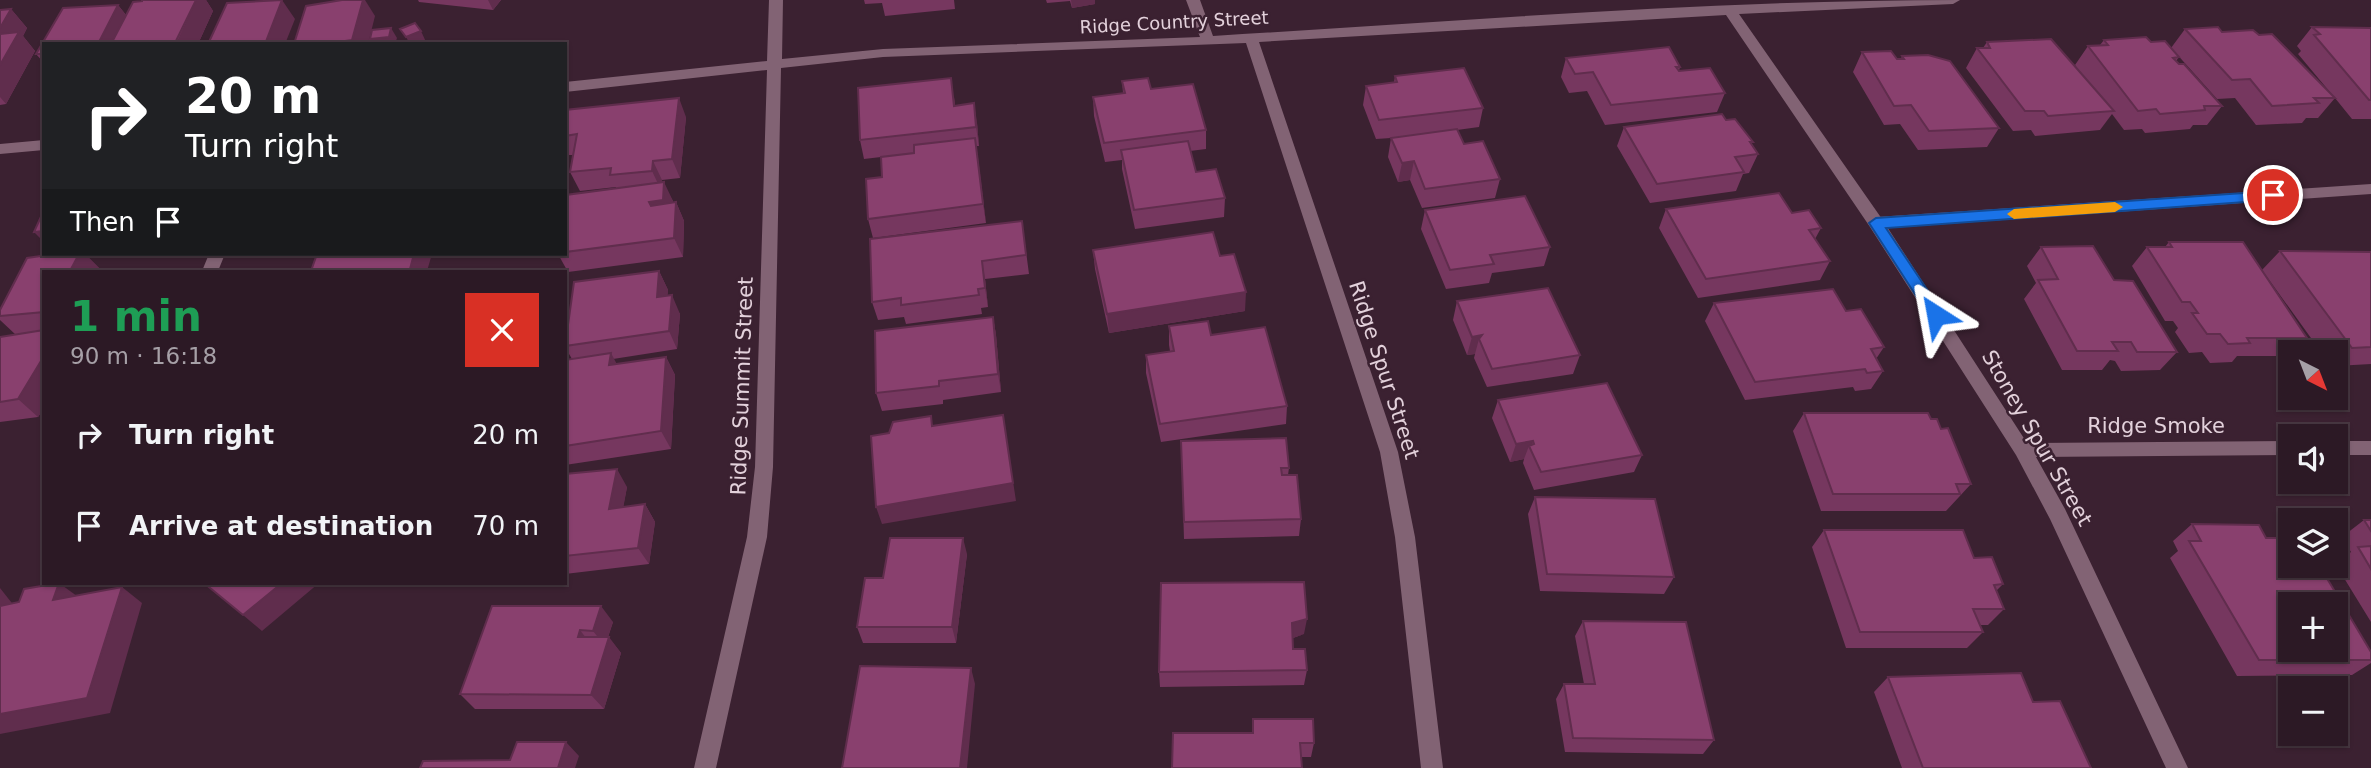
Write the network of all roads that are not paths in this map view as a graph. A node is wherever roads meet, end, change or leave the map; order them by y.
1 (776, 0) edge
2 (1193, 0) edge
3 (1610, 0) edge
4 (1953, 0) edge
5 (1729, 10) junction
6 (1620, 16) junction
7 (1251, 38) junction
8 (1208, 41) junction
9 (775, 63) junction
10 (567, 87) edge
11 (42, 145) edge
12 (0, 149) edge
13 (2371, 189) edge
14 (1876, 223) junction
15 (2371, 447) edge
16 (2278, 448) edge
17 (2348, 448) edge
18 (2022, 450) junction
19 (705, 768) edge
20 (1432, 768) edge
21 (2178, 768) edge

1 - 9 street, Ridge Summit Street
2 - 8 street
3 - 6 street
4 - 5 street, Ridge Country Street
5 - 6 street, Ridge Country Street
5 - 14 street, Stoney Spur Street
6 - 7 street, Ridge Country Street
7 - 8 street, Ridge Country Street
7 - 20 street, Ridge Spur Street
8 - 9 street, Ridge Country Street
9 - 10 street, Ridge Country Street
9 - 19 street, Ridge Summit Street
11 - 12 street
13 - 14 street
14 - 18 street, Stoney Spur Street
15 - 17 street
16 - 18 street, Ridge Smoke
18 - 21 street, Stoney Spur Street

